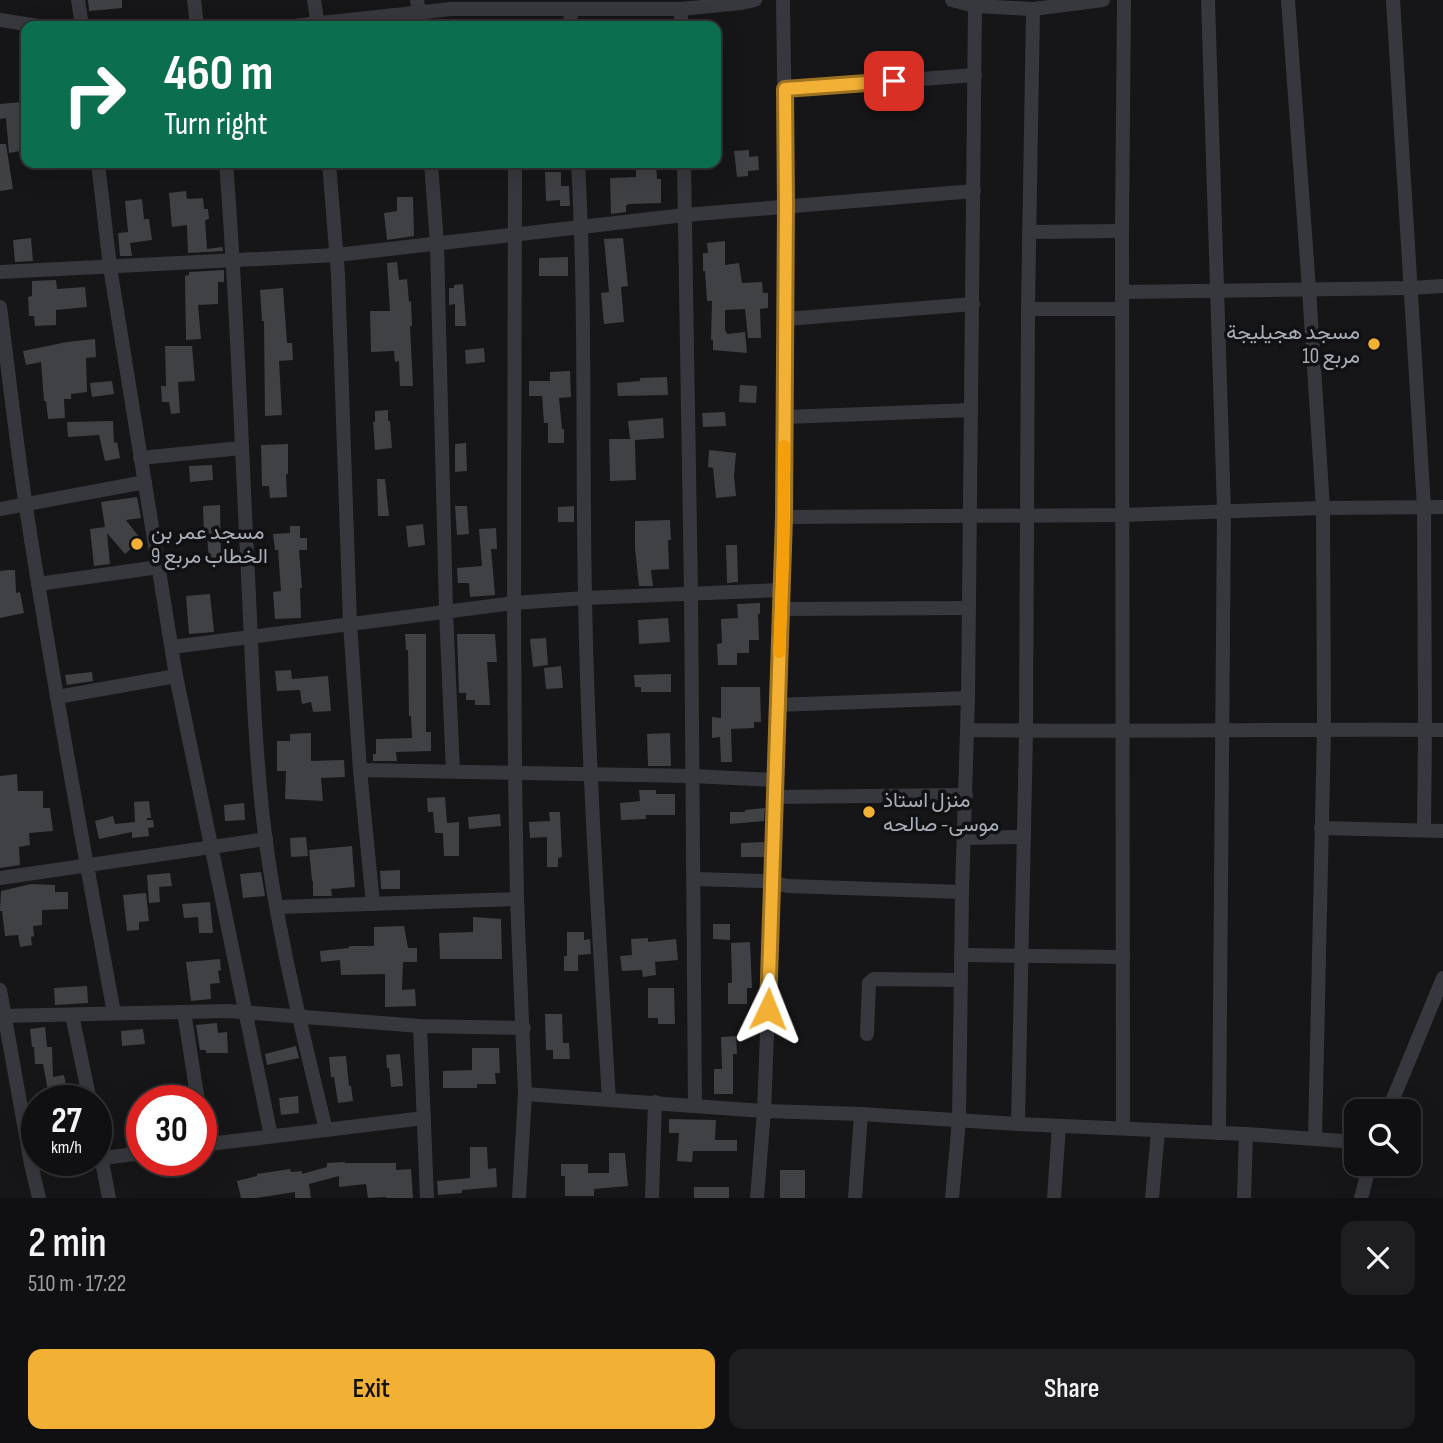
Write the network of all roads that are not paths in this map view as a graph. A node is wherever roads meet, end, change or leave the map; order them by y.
1 (78, 0) edge
2 (194, 0) edge
3 (314, 0) edge
4 (755, 0) edge
5 (783, 0) edge
6 (954, 0) edge
7 (1103, 0) edge
8 (1124, 0) edge
9 (1208, 0) edge
10 (1288, 0) edge
11 (1393, 0) edge
12 (655, 4) edge
13 (1057, 4) edge
14 (513, 5) edge
15 (975, 6) junction
16 (570, 9) junction
17 (681, 9) junction
18 (1033, 9) junction
19 (419, 13) edge
20 (0, 20) edge
21 (81, 21) edge
22 (196, 21) edge
23 (317, 21) edge
24 (352, 21) edge
25 (571, 21) edge
26 (681, 21) edge
27 (21, 23) edge
28 (975, 75) junction
29 (785, 89) junction
30 (98, 168) edge
31 (226, 168) edge
32 (329, 168) edge
33 (432, 168) edge
34 (515, 168) edge
35 (578, 168) edge
36 (684, 168) edge
37 (974, 191) junction
38 (786, 206) junction
39 (685, 215) junction
40 (581, 226) junction
41 (1122, 230) junction
42 (1029, 232) junction
43 (516, 234) junction
44 (437, 244) junction
45 (337, 255) junction
46 (233, 260) junction
47 (110, 267) junction
48 (0, 272) edge
49 (1443, 286) edge
50 (1410, 288) junction
51 (1309, 289) junction
52 (1218, 291) junction
53 (1123, 292) junction
54 (974, 304) junction
55 (0, 307) edge
56 (1028, 309) junction
57 (1122, 309) junction
58 (786, 319) junction
59 (971, 410) junction
60 (785, 417) junction
61 (241, 448) junction
62 (140, 458) junction
63 (145, 482) junction
64 (26, 504) junction
65 (1424, 507) junction
66 (1443, 507) edge
67 (1323, 508) junction
68 (0, 509) edge
69 (1224, 511) junction
70 (1122, 515) junction
71 (970, 516) junction
72 (784, 517) junction
73 (1028, 517) junction
74 (159, 567) junction
75 (38, 584) junction
76 (782, 590) junction
77 (691, 593) junction
78 (584, 598) junction
79 (514, 603) junction
80 (969, 608) junction
81 (781, 609) junction
82 (446, 611) junction
83 (350, 623) junction
84 (251, 637) junction
85 (172, 647) junction
86 (176, 676) junction
87 (57, 697) junction
88 (968, 698) junction
89 (776, 705) junction
90 (1324, 729) junction
91 (968, 730) junction
92 (1223, 730) junction
93 (1425, 730) junction
94 (1443, 730) edge
95 (1026, 731) junction
96 (1122, 731) junction
97 (360, 770) junction
98 (453, 771) junction
99 (515, 773) junction
100 (590, 775) junction
101 (692, 776) junction
102 (775, 780) junction
103 (966, 796) junction
104 (774, 797) junction
105 (1321, 828) junction
106 (1424, 830) junction
107 (1443, 831) edge
108 (1024, 837) junction
109 (964, 838) junction
110 (266, 839) junction
111 (211, 847) junction
112 (87, 864) junction
113 (0, 878) edge
114 (694, 879) junction
115 (773, 883) junction
116 (962, 892) junction
117 (517, 899) junction
118 (373, 904) junction
119 (278, 907) junction
120 (962, 955) junction
121 (1021, 957) junction
122 (1123, 957) junction
123 (1443, 978) edge
124 (961, 980) junction
125 (0, 990) edge
126 (184, 1012) junction
127 (245, 1012) junction
128 (114, 1013) junction
129 (72, 1015) junction
130 (1429, 1015) junction
131 (2, 1016) edge
132 (299, 1017) junction
133 (1443, 1022) edge
134 (420, 1026) junction
135 (524, 1028) junction
136 (867, 1034) dead end
137 (87, 1085) edge
138 (195, 1085) edge
139 (525, 1094) junction
140 (1393, 1099) edge
141 (609, 1100) junction
142 (655, 1102) junction
143 (695, 1106) junction
144 (764, 1111) junction
145 (21, 1113) edge
146 (861, 1114) junction
147 (424, 1118) junction
148 (959, 1120) junction
149 (1018, 1124) junction
150 (1059, 1126) junction
151 (1123, 1128) junction
152 (326, 1130) junction
153 (1158, 1131) junction
154 (1219, 1133) junction
155 (1246, 1134) junction
156 (271, 1136) junction
157 (1315, 1138) junction
158 (1344, 1141) edge
159 (217, 1143) edge
160 (34, 1176) edge
161 (104, 1176) edge
162 (1367, 1176) edge
163 (39, 1198) edge
164 (109, 1198) edge
165 (427, 1198) edge
166 (519, 1198) edge
167 (652, 1198) edge
168 (757, 1198) edge
169 (855, 1198) edge
170 (952, 1198) edge
171 (1054, 1198) edge
172 (1152, 1198) edge
173 (1244, 1198) edge
174 (1361, 1198) edge

1 - 21 street
2 - 22 street
3 - 23 street
4 - 17 street
5 - 29 street
6 - 15 street
7 - 13 street
8 - 41 street
9 - 52 street
10 - 51 street
11 - 50 street
12 - 16 street
12 - 17 street
13 - 18 street
14 - 16 street
14 - 19 street
15 - 18 street
15 - 28 street
16 - 25 street
17 - 26 street
18 - 42 street
19 - 24 street
20 - 27 street
28 - 29 street
28 - 37 street
29 - 38 street
30 - 47 street
31 - 46 street
32 - 45 street
33 - 44 street
34 - 43 street
35 - 40 street
36 - 39 street
37 - 38 street
37 - 54 street
38 - 39 street
38 - 58 street
39 - 40 street
39 - 77 street
40 - 43 street
40 - 78 street
41 - 42 street
41 - 53 street
42 - 56 street
43 - 44 street
43 - 79 street
44 - 45 street
44 - 82 street
45 - 46 street
45 - 83 street
46 - 47 street
46 - 61 street
47 - 48 street
47 - 62 street
49 - 50 street
50 - 51 street
50 - 65 street
51 - 52 street
51 - 67 street
52 - 53 street
52 - 69 street
53 - 57 street
54 - 58 street
54 - 59 street
55 - 64 street
56 - 57 street
56 - 73 street
57 - 70 street
58 - 60 street
59 - 60 street
59 - 71 street
60 - 72 street
61 - 62 street
61 - 84 street
62 - 63 street
63 - 64 street
63 - 74 street
64 - 68 street
64 - 75 street
65 - 66 street
65 - 67 street
65 - 93 street
67 - 69 street
67 - 90 street
69 - 70 street
69 - 92 street
70 - 73 street
70 - 96 street
71 - 72 street
71 - 73 street
71 - 80 street
72 - 76 street
73 - 95 street
74 - 75 street
74 - 85 street
75 - 87 street
76 - 77 street
76 - 81 street
77 - 78 street
77 - 101 street
78 - 79 street
78 - 100 street
79 - 82 street
79 - 99 street
80 - 81 street
80 - 88 street
81 - 89 street
82 - 83 street
82 - 98 street
83 - 84 street
83 - 97 street
84 - 85 street
84 - 110 street
85 - 86 street
86 - 87 street
86 - 111 street
87 - 112 street
88 - 89 street
88 - 91 street
89 - 102 street
90 - 92 street
90 - 93 street
90 - 105 street
91 - 95 street
91 - 103 street
92 - 96 street
92 - 154 street
93 - 94 street
93 - 106 street
95 - 96 street
95 - 108 street
96 - 122 street
97 - 98 street
97 - 118 street
98 - 99 street
99 - 100 street
99 - 117 street
100 - 101 street
100 - 141 street
101 - 102 street
101 - 114 street
102 - 104 street
103 - 104 street
103 - 109 street
104 - 115 street
105 - 106 street
105 - 157 street
106 - 107 street
108 - 109 street
108 - 121 street
109 - 116 street
110 - 111 street
110 - 119 street
111 - 112 street
111 - 127 street
112 - 113 street
112 - 128 street
114 - 115 street
114 - 143 street
115 - 116 street
115 - 144 street
116 - 120 street
117 - 118 street
117 - 135 street
118 - 119 street
119 - 132 street
120 - 121 street
120 - 124 street
121 - 122 street
121 - 149 street
122 - 151 street
123 - 130 street
124 - 136 street
124 - 148 street
125 - 131 street
126 - 127 street
126 - 128 street
126 - 138 street
127 - 132 street
127 - 156 street
128 - 129 street
129 - 131 street
129 - 137 street
130 - 133 street
130 - 140 street
131 - 145 street
132 - 134 street
132 - 152 street
134 - 135 street
134 - 147 street
135 - 139 street
139 - 141 street
139 - 166 street
141 - 142 street
142 - 143 street
142 - 167 street
143 - 144 street
144 - 146 street
144 - 168 street
146 - 148 street
146 - 169 street
147 - 152 street
147 - 165 street
148 - 149 street
148 - 170 street
149 - 150 street
150 - 151 street
150 - 171 street
151 - 153 street
152 - 156 street
153 - 154 street
153 - 172 street
154 - 155 street
155 - 157 street
155 - 173 street
156 - 159 street
157 - 158 street
160 - 163 street
161 - 164 street
162 - 174 street

